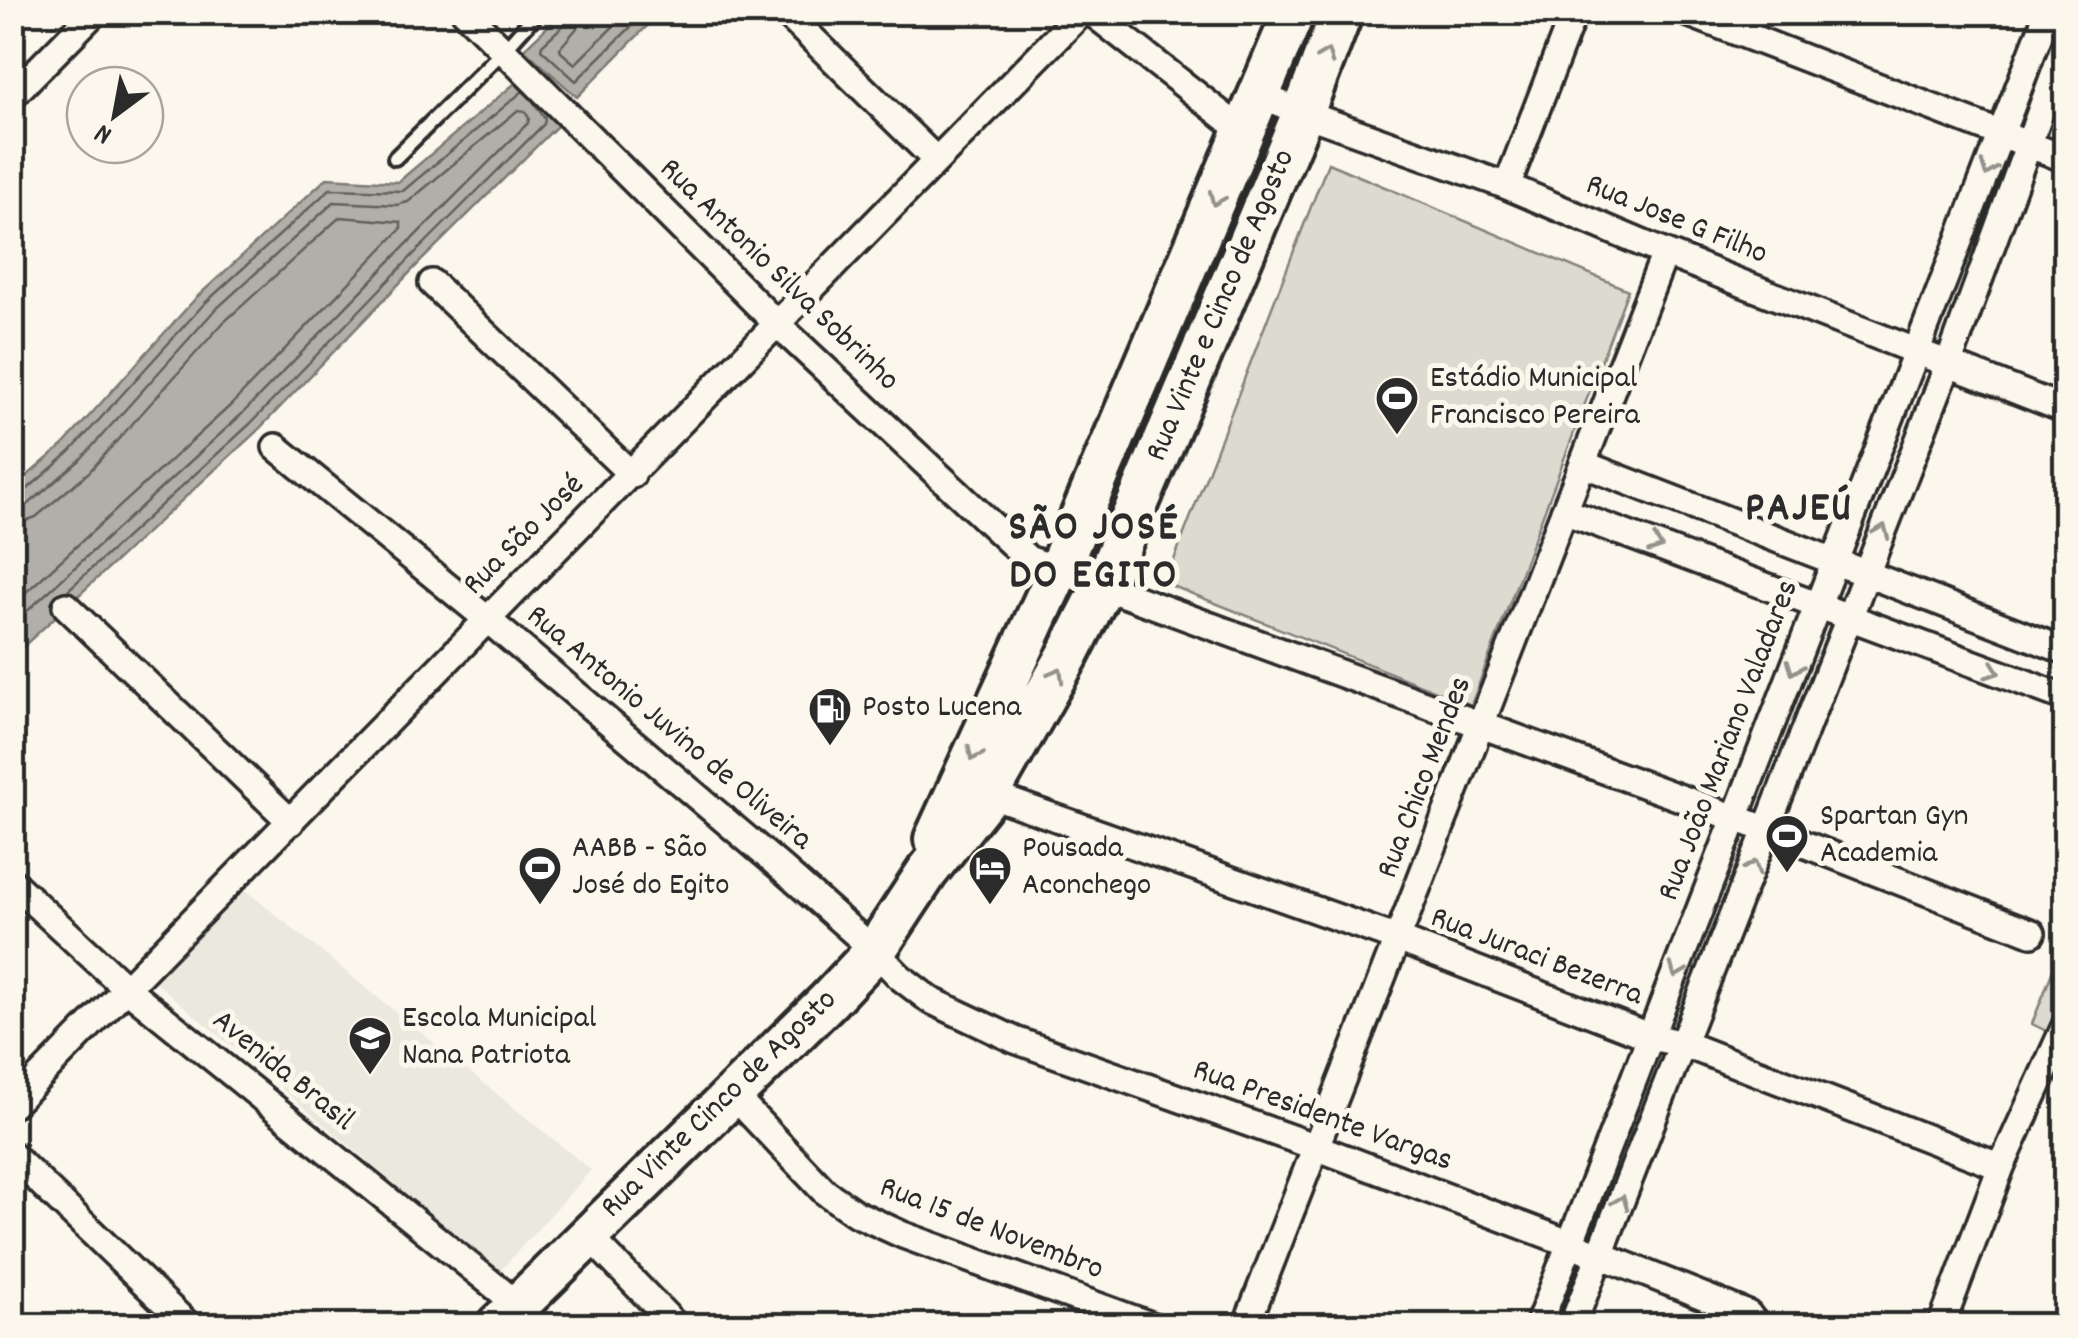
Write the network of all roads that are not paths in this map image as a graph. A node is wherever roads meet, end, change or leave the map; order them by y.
1 (95, 12) edge
2 (466, 12) edge
3 (538, 12) edge
4 (785, 12) edge
5 (1082, 12) edge
6 (1091, 12) edge
7 (1294, 12) edge
8 (1342, 12) edge
9 (1574, 12) edge
10 (1685, 12) edge
11 (2048, 12) edge
12 (2066, 42) edge
13 (503, 51) junction
14 (1260, 95) junction
15 (12, 96) edge
16 (1303, 114) junction
17 (1244, 132) junction
18 (2002, 134) junction
19 (2027, 143) junction
20 (396, 158) dead end
21 (2066, 159) edge
22 (936, 160) junction
23 (1507, 186) junction
24 (1665, 253) junction
25 (432, 284) dead end
26 (777, 324) junction
27 (1916, 353) junction
28 (1948, 365) junction
29 (2066, 410) edge
30 (276, 447) dead end
31 (1582, 464) junction
32 (632, 474) junction
33 (1564, 511) junction
34 (1834, 562) junction
35 (1058, 570) junction
36 (1865, 574) junction
37 (1103, 586) junction
38 (66, 606) dead end
39 (1818, 606) junction
40 (1954, 608) junction
41 (1849, 616) junction
42 (487, 619) junction
43 (1936, 650) junction
44 (2066, 651) edge
45 (2066, 698) edge
46 (1480, 725) junction
47 (989, 794) junction
48 (1735, 819) junction
49 (291, 822) junction
50 (1768, 830) junction
51 (927, 872) junction
52 (12, 882) edge
53 (2032, 933) dead end
54 (1398, 939) junction
55 (875, 952) junction
56 (126, 988) junction
57 (2066, 1024) edge
58 (1652, 1037) junction
59 (1684, 1044) junction
60 (732, 1094) junction
61 (12, 1105) edge
62 (1316, 1148) junction
63 (12, 1155) edge
64 (2001, 1166) junction
65 (588, 1235) junction
66 (1570, 1243) junction
67 (1600, 1255) junction
68 (508, 1315) edge
69 (189, 1326) edge
70 (676, 1326) edge
71 (1152, 1326) edge
72 (1246, 1326) edge
73 (1538, 1326) edge
74 (1572, 1326) edge
75 (1757, 1326) edge
76 (1941, 1326) edge

1 - 15 street
2 - 13 street, Rua Antonio Silva Sobrinho
3 - 13 lane
4 - 22 street
5 - 22 street, Rua São José
6 - 17 street
7 - 14 main road, Rua Vinte e Cinco de Agosto
16 -> 8 main road, Rua Vinte e Cinco de Agosto
9 - 23 street
10 - 18 street
11 - 18 street, Rua João Mariano Valadares
12 - 19 street, Rua João Mariano Valadares
13 - 20 lane
13 - 26 street, Rua Antonio Silva Sobrinho
14 - 16 street, Rua Jose G Filho
14 - 17 main road, Rua Vinte e Cinco de Agosto
16 - 23 street, Rua Jose G Filho
16 - 37 main road, Rua Vinte e Cinco de Agosto
17 -> 35 main road, Rua Vinte e Cinco de Agosto
18 - 19 street
18 -> 27 street, Rua João Mariano Valadares
19 - 21 street
19 - 28 street, Rua João Mariano Valadares
22 - 26 street, Rua São José
23 - 24 street, Rua Jose G Filho
24 - 27 street, Rua Jose G Filho
24 - 31 street, Rua Chico Mendes
25 - 32 street
26 - 32 street, Rua São José
26 - 35 street, Rua Antonio Silva Sobrinho
27 - 28 street, Rua Jose G Filho
27 - 34 street, Rua João Mariano Valadares
28 - 29 street, Rua Jose G Filho
36 -> 28 street, Rua João Mariano Valadares
30 - 42 street, Rua Antonio Juvino de Oliveira
31 - 33 street, Rua Chico Mendes
31 - 34 street
32 - 42 street, Rua São José
33 -> 39 street
33 - 46 street, Rua Chico Mendes
34 - 36 street
34 - 39 street, Rua João Mariano Valadares
35 - 37 street, Rua Antonio Silva Sobrinho
35 -> 51 main road, Rua Vinte e Cinco de Agosto
36 - 40 street
36 - 41 street, Rua João Mariano Valadares
37 - 46 street, Rua Antonio Silva Sobrinho
47 -> 37 main road, Rua Vinte e Cinco de Agosto
38 - 49 street
39 - 41 street
39 -> 48 street, Rua João Mariano Valadares
40 - 43 street
40 - 44 street
41 - 43 street
41 - 50 street, Rua João Mariano Valadares
42 - 49 street, Rua São José
42 - 55 street, Rua Antonio Juvino de Oliveira
43 -> 45 street
46 - 48 street, Rua Antonio Silva Sobrinho
46 - 54 street, Rua Chico Mendes
47 - 51 main road, Rua Vinte e Cinco de Agosto
47 - 54 street, Rua Juraci Bezerra
48 - 50 street, Rua Antonio Silva Sobrinho
48 -> 58 street, Rua João Mariano Valadares
49 - 56 street, Rua São José
50 - 53 street, Rua Antonio Silva Sobrinho
59 -> 50 street, Rua João Mariano Valadares
51 - 55 main road, Rua Vinte Cinco de Agosto
52 - 56 street, Avenida Brasil
54 - 58 street, Rua Juraci Bezerra
54 - 62 street, Rua Chico Mendes
55 - 60 main road, Rua Vinte Cinco de Agosto
55 - 62 street, Rua Presidente Vargas
56 - 61 street, Rua São José
56 - 68 street, Avenida Brasil
57 - 64 street
58 - 59 street, Rua Juraci Bezerra
58 - 66 street, Rua João Mariano Valadares
59 - 64 street, Rua Juraci Bezerra
67 -> 59 street, Rua João Mariano Valadares
60 - 65 main road, Rua Vinte Cinco de Agosto
60 - 71 street, Rua 15 de Novembro
62 - 66 street, Rua Presidente Vargas
62 - 72 street, Rua Chico Mendes
63 - 69 street
64 - 76 street
65 - 68 main road, Rua Vinte Cinco de Agosto
65 - 70 street
66 - 67 street, Rua Presidente Vargas
66 - 73 street, Rua João Mariano Valadares
67 - 74 street, Rua João Mariano Valadares
67 - 75 street, Rua Presidente Vargas

